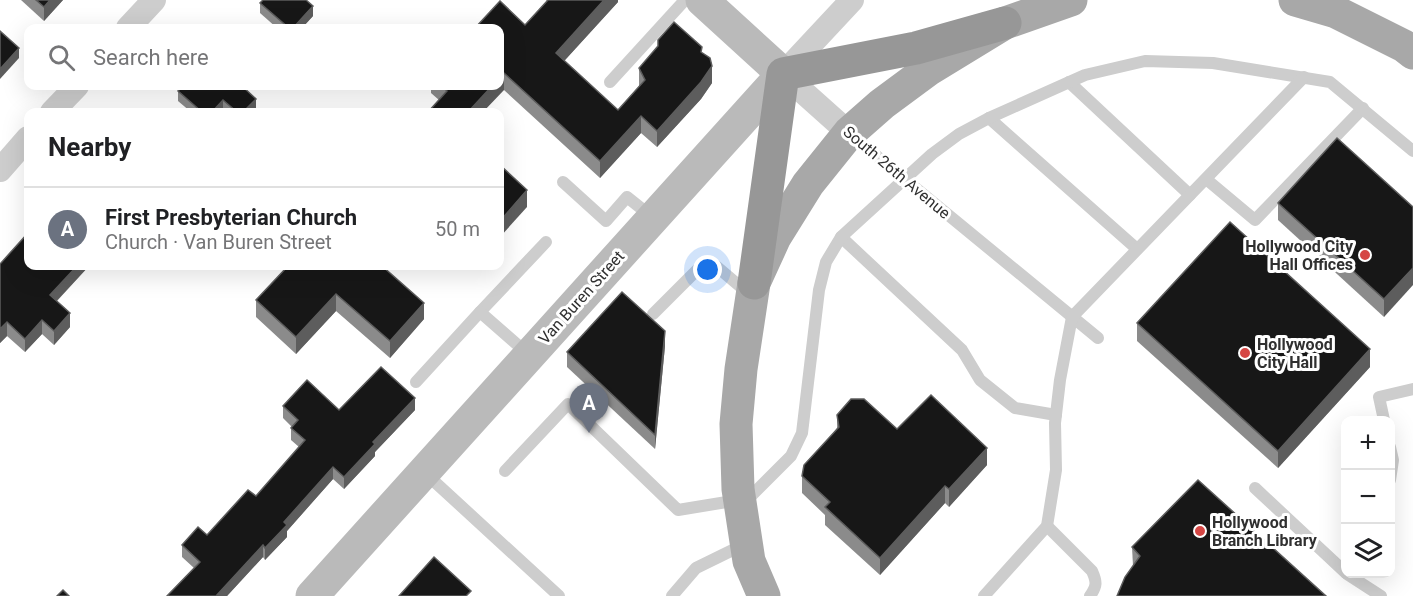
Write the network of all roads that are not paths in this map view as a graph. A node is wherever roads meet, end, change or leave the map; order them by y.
1 (154, 0) edge
2 (685, 0) edge
3 (702, 0) edge
4 (1071, 0) edge
5 (1311, 2) edge
6 (841, 4) edge
7 (1005, 23) junction
8 (132, 24) edge
9 (1410, 49) edge
10 (783, 74) junction
11 (1304, 76) junction
12 (610, 82) dead end
13 (1069, 82) junction
14 (72, 90) edge
15 (56, 108) edge
16 (1363, 108) junction
17 (989, 118) junction
18 (849, 133) junction
19 (24, 143) edge
20 (1413, 151) edge
21 (0, 170) edge
22 (905, 178) junction
23 (1206, 178) junction
24 (563, 182) dead end
25 (1190, 195) junction
26 (653, 218) junction
27 (841, 237) junction
28 (546, 242) dead end
29 (1137, 249) junction
30 (753, 290) junction
31 (480, 312) junction
32 (653, 314) dead end
33 (1072, 317) junction
34 (1098, 338) dead end
35 (529, 355) junction
36 (416, 382) dead end
37 (1413, 389) edge
38 (1056, 415) junction
39 (1383, 416) edge
40 (505, 471) dead end
41 (424, 472) junction
42 (1255, 488) dead end
43 (740, 503) junction
44 (1047, 526) junction
45 (746, 543) junction
46 (1341, 567) edge
47 (1351, 578) edge
48 (1354, 578) edge
49 (312, 596) edge
50 (559, 596) edge
51 (672, 596) edge
52 (764, 596) edge
53 (984, 596) edge
54 (1090, 596) edge
55 (1364, 596) edge
56 (1381, 596) edge

1 - 8 street
2 - 12 lane
3 - 10 main road, South 26th Avenue
4 - 7 main road
5 - 9 main road
6 - 10 street, Van Buren Street
7 - 10 highway
7 - 18 main road
10 - 18 street, South 26th Avenue
10 - 26 main road, Van Buren Street
10 - 30 highway
11 - 13 lane
11 - 16 lane
11 - 23 lane
13 - 17 lane
13 - 25 lane
14 - 15 street
16 - 20 lane
16 - 23 lane
17 - 22 lane
17 - 29 lane
18 - 22 lane, South 26th Avenue
18 - 30 main road
19 - 21 street
22 - 27 lane
22 - 33 lane, South 26th Avenue
23 - 25 lane
24 - 26 lane
25 - 29 lane
26 - 35 main road, Van Buren Street
27 - 38 lane
27 - 43 lane
28 - 31 lane
29 - 33 lane
30 - 32 lane
30 - 43 main road
31 - 35 lane
31 - 36 lane
33 - 34 lane, South 26th Avenue
33 - 38 lane
35 - 41 main road, Van Buren Street
37 - 39 lane
38 - 44 lane
40 - 43 lane
41 - 49 main road, Van Buren Street
41 - 50 lane
42 - 46 lane
43 - 45 main road
44 - 53 lane
44 - 54 lane
45 - 51 lane
45 - 52 main road
47 - 55 lane
48 - 56 lane

